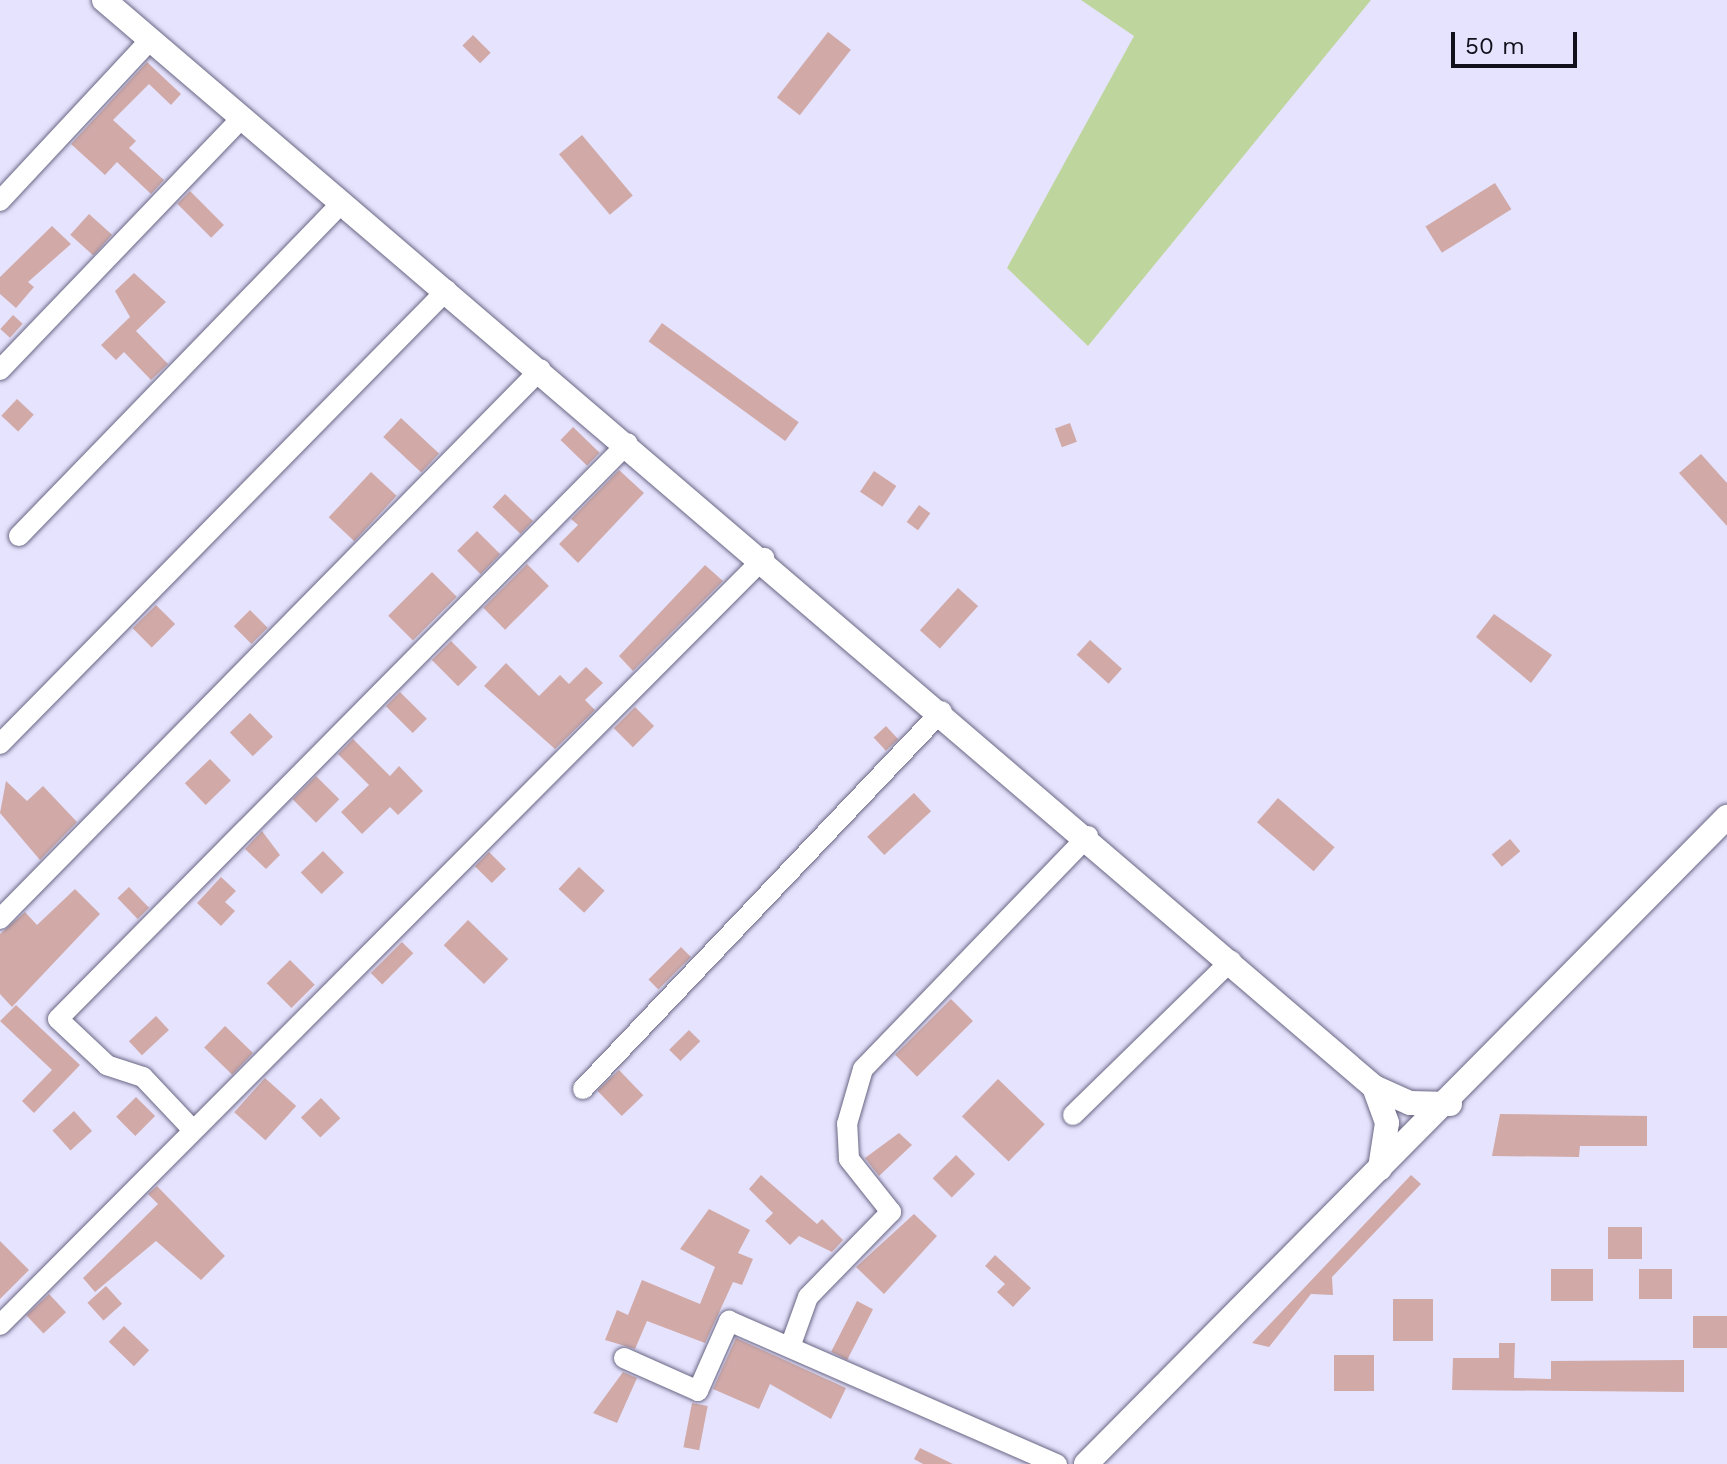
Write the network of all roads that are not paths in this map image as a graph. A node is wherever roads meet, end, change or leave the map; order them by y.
1 (104, 0) edge
2 (151, 39) junction
3 (243, 117) junction
4 (0, 201) edge
5 (343, 202) junction
6 (447, 290) junction
7 (541, 369) junction
8 (0, 370) edge
9 (628, 443) junction
10 (19, 536) dead end
11 (764, 558) junction
12 (942, 711) junction
13 (0, 744) edge
14 (1727, 817) edge
15 (1088, 836) junction
16 (0, 919) edge
17 (1231, 961) junction
18 (1374, 1087) junction
19 (583, 1089) dead end
20 (1450, 1104) junction
21 (1073, 1115) dead end
22 (192, 1129) junction
23 (1378, 1173) junction
24 (0, 1325) edge
25 (790, 1347) junction
26 (624, 1358) dead end
27 (1057, 1464) edge
28 (1086, 1464) edge

1 - 2 street
2 - 3 street
2 - 4 street
3 - 5 street
3 - 8 street
5 - 6 street
5 - 10 street
6 - 7 street
6 - 13 street
7 - 9 street
7 - 16 street
9 - 11 street
9 - 22 street
11 - 12 street
11 - 22 street
12 - 15 street
12 - 19 street
14 - 20 street
15 - 17 street
15 - 25 street
17 - 18 street
17 - 21 street
18 - 20 street
18 - 23 street
20 - 23 street
22 - 24 street
23 - 28 street
25 - 26 street
25 - 27 street

